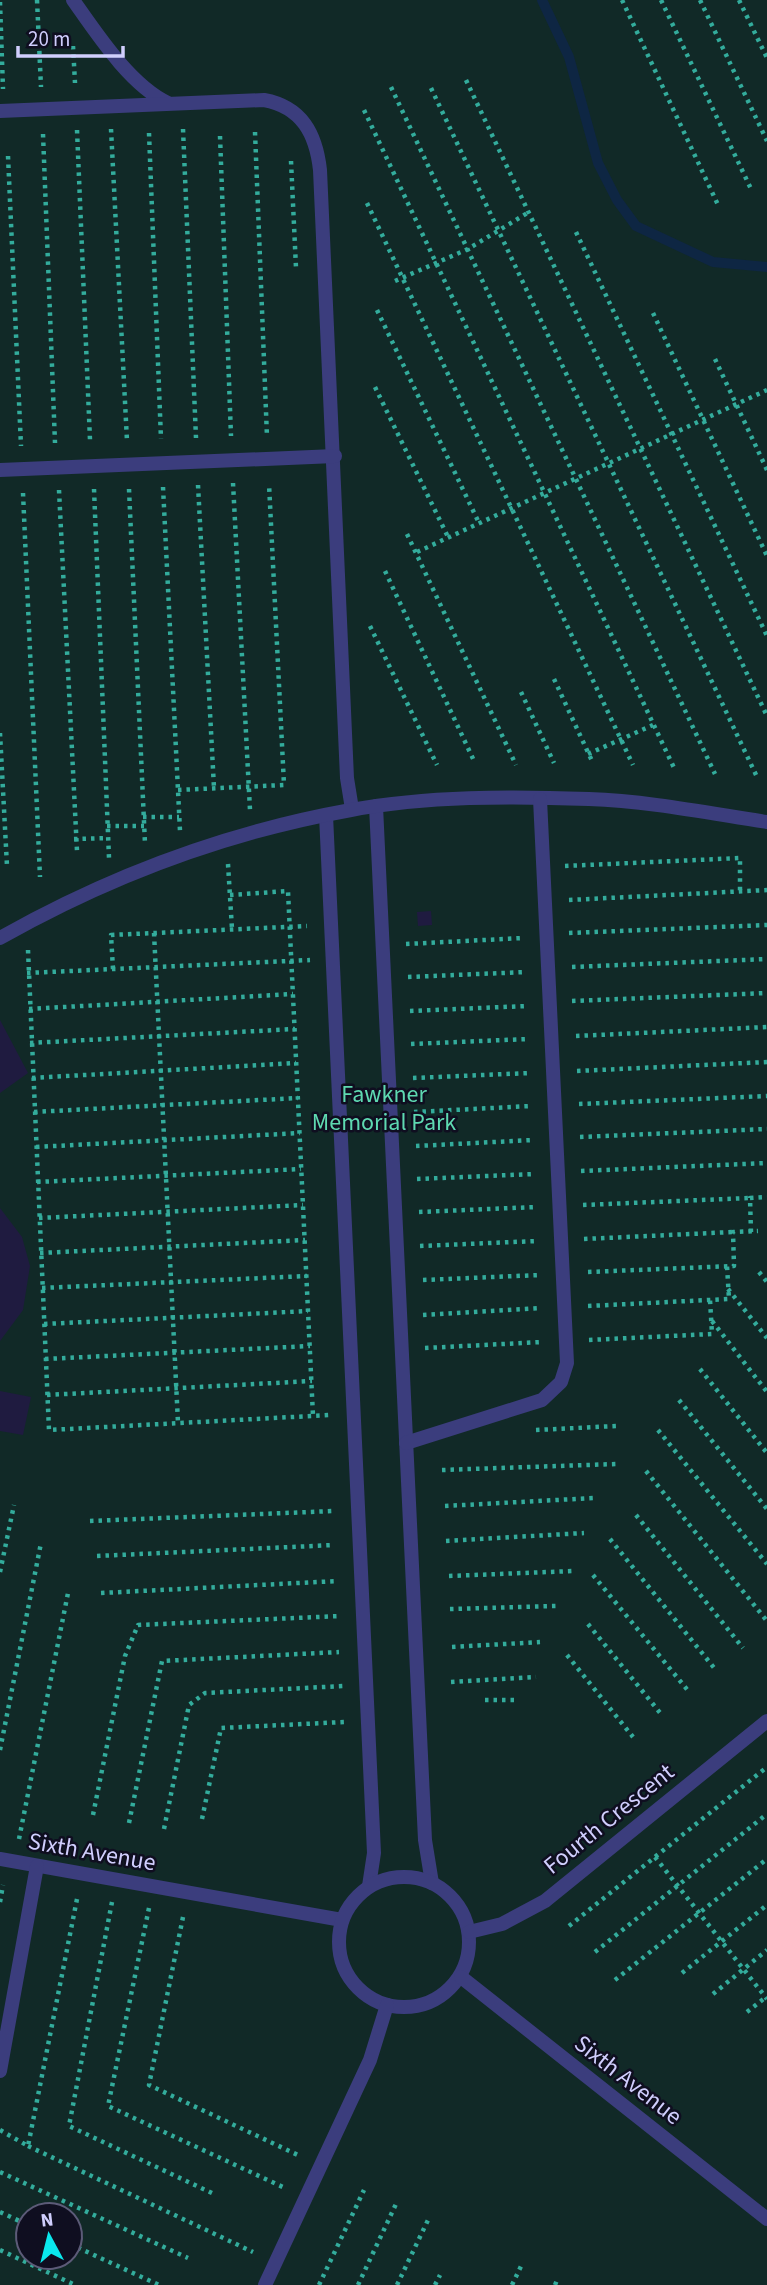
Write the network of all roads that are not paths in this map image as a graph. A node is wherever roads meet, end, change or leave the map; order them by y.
1 (73, 0) edge
2 (169, 104) junction
3 (2, 106) edge
4 (335, 456) junction
5 (0, 470) edge
6 (540, 799) junction
7 (376, 806) junction
8 (352, 810) junction
9 (326, 815) junction
10 (767, 822) edge
11 (0, 938) edge
12 (406, 1443) junction
13 (767, 1721) edge
14 (7, 1860) edge
15 (37, 1866) junction
16 (432, 1883) junction
17 (369, 1886) junction
18 (342, 1920) junction
19 (469, 1932) junction
20 (461, 1977) junction
21 (387, 2005) junction
22 (0, 2071) edge
23 (767, 2219) edge
24 (265, 2285) edge

1 - 2 lane
2 - 3 lane
2 - 4 lane
4 - 5 lane
4 - 8 lane
6 - 7 lane
6 - 10 lane
6 - 12 lane
7 - 8 lane
7 - 12 lane
8 - 9 lane
9 - 11 lane
9 - 17 lane
12 - 16 lane
13 - 19 lane, Fourth Crescent
14 - 15 lane, Sixth Avenue
15 - 18 lane, Sixth Avenue
15 - 22 lane
16 - 17 lane
16 - 19 lane
17 - 18 lane
18 - 21 lane
19 - 20 lane
20 - 21 lane
20 - 23 lane, Sixth Avenue
21 - 24 lane

